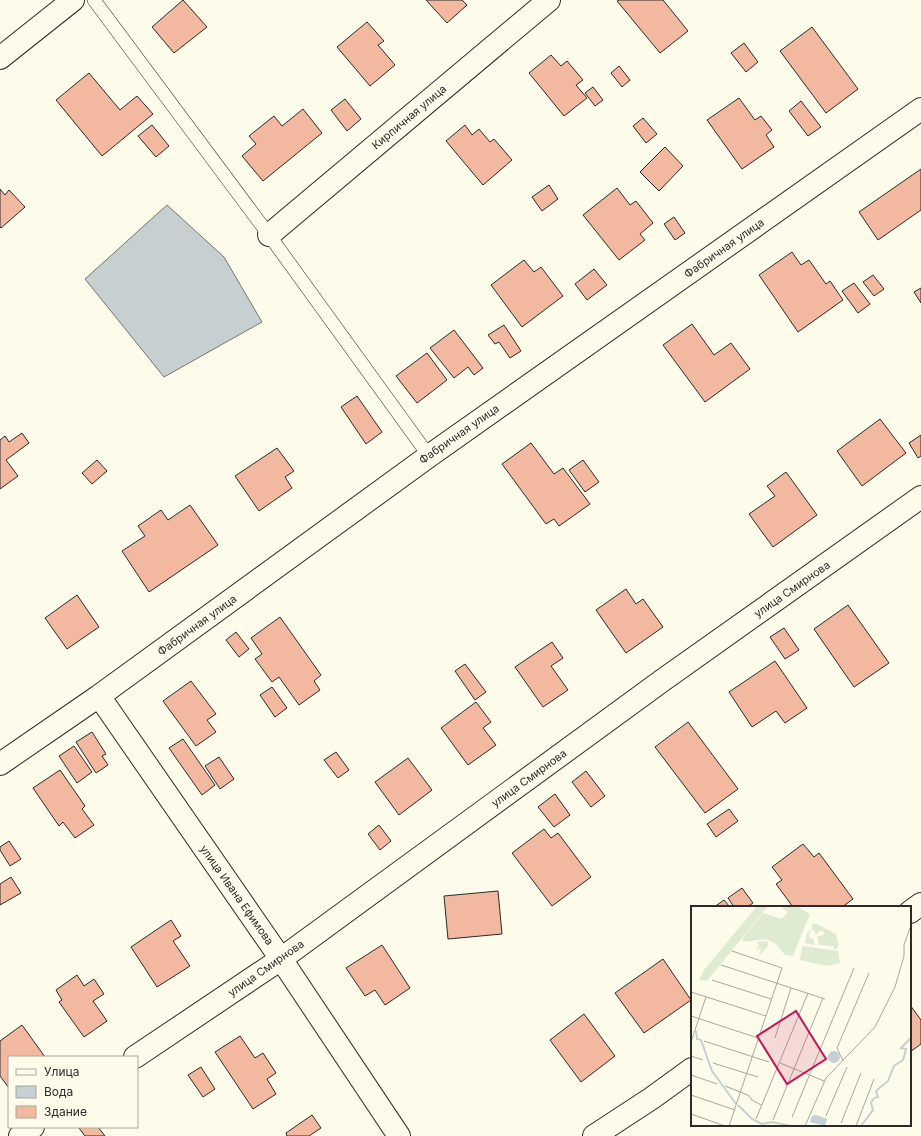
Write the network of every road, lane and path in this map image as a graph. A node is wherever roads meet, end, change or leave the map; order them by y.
1 (72, 0) edge
2 (94, 0) edge
3 (549, 0) edge
4 (2, 54) edge
5 (921, 109) edge
6 (269, 235) junction
7 (428, 456) junction
8 (921, 497) edge
9 (99, 696) junction
10 (0, 764) edge
11 (921, 904) edge
12 (911, 911) edge
13 (281, 959) junction
14 (136, 1056) edge
15 (691, 1070) edge
16 (32, 1128) edge
17 (20, 1136) edge
18 (399, 1136) edge
19 (594, 1136) edge

1 - 4 street
2 - 6 lane
3 - 6 street, Кирпичная улица
5 - 7 street, Фабричная улица
6 - 7 lane
7 - 9 street, Фабричная улица
8 - 13 street, улица Смирнова
9 - 10 street, Фабричная улица
9 - 13 street, улица Ивана Ефимова
11 - 12 street
13 - 14 street, улица Смирнова
13 - 18 street, улица Ивана Ефимова
15 - 19 street
16 - 17 street

